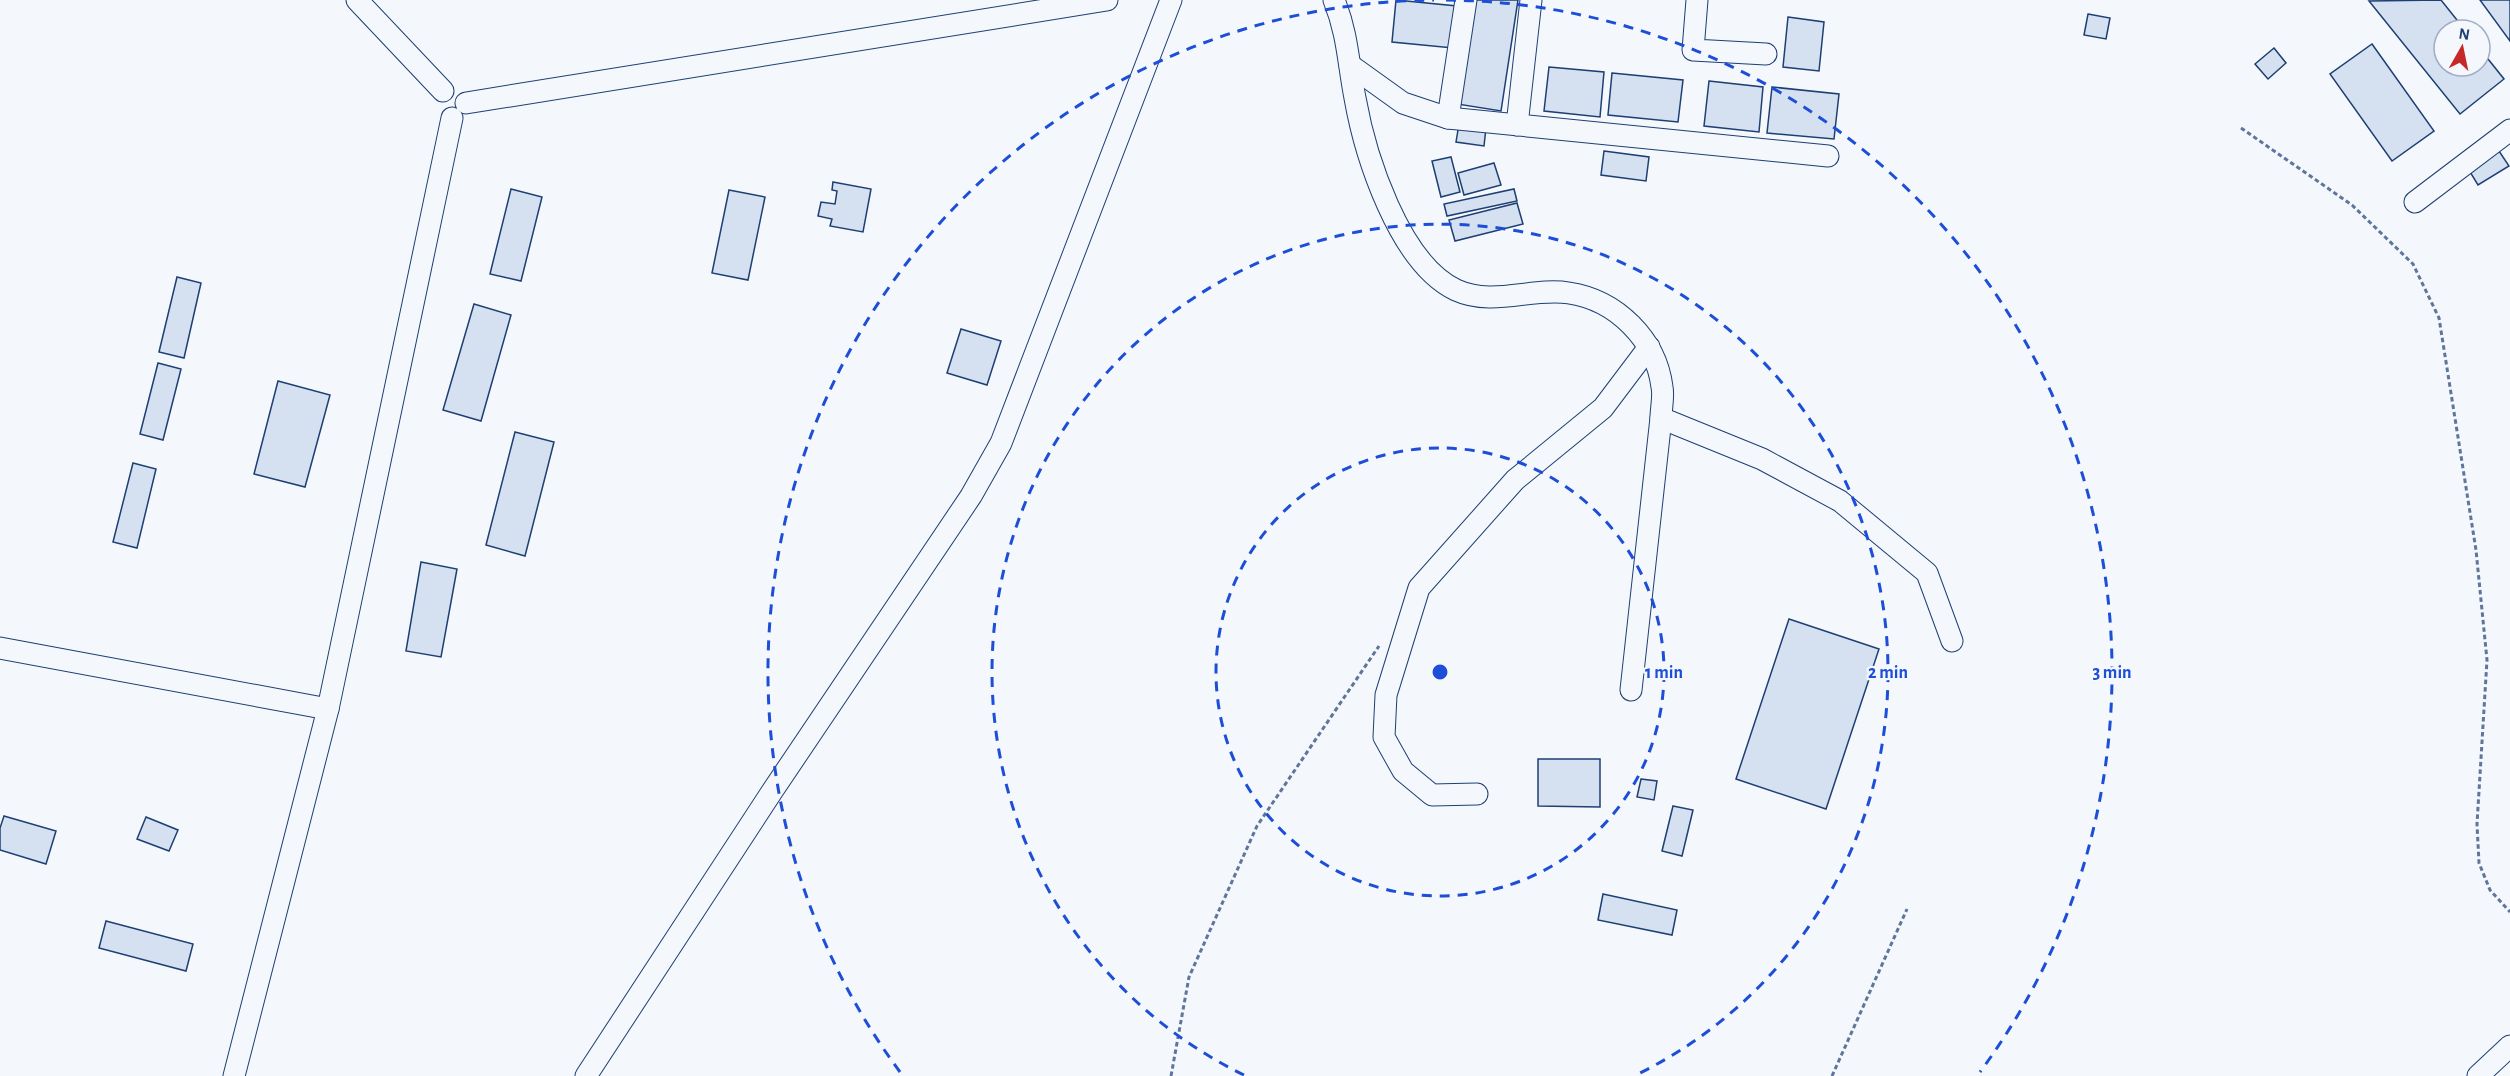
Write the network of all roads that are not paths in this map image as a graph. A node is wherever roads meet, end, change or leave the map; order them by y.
1 (357, 0) edge
2 (1107, 0) edge
3 (1171, 0) edge
4 (1334, 0) edge
5 (1466, 0) edge
6 (1531, 0) edge
7 (1697, 0) edge
8 (1766, 54) dead end
9 (1350, 65) junction
10 (443, 91) junction
11 (466, 103) junction
12 (452, 118) junction
13 (1448, 118) junction
14 (1517, 125) junction
15 (2510, 130) edge
16 (1828, 156) dead end
17 (2415, 202) dead end
18 (1649, 347) junction
19 (1661, 418) junction
20 (1952, 641) dead end
21 (0, 648) edge
22 (1631, 690) dead end
23 (328, 709) junction
24 (1477, 794) dead end
25 (2510, 1046) edge
26 (234, 1076) edge
27 (586, 1076) edge
28 (2478, 1076) edge

1 - 10 street
2 - 11 street
3 - 27 street
4 - 9 street
5 - 13 street
6 - 14 street
7 - 8 street
9 - 13 street
9 - 18 street
10 - 11 street
10 - 12 street
11 - 12 street
12 - 23 street
13 - 14 street
14 - 16 street
15 - 17 street
18 - 19 street
18 - 24 street
19 - 20 street
19 - 22 street
21 - 23 street
23 - 26 street
25 - 28 street

